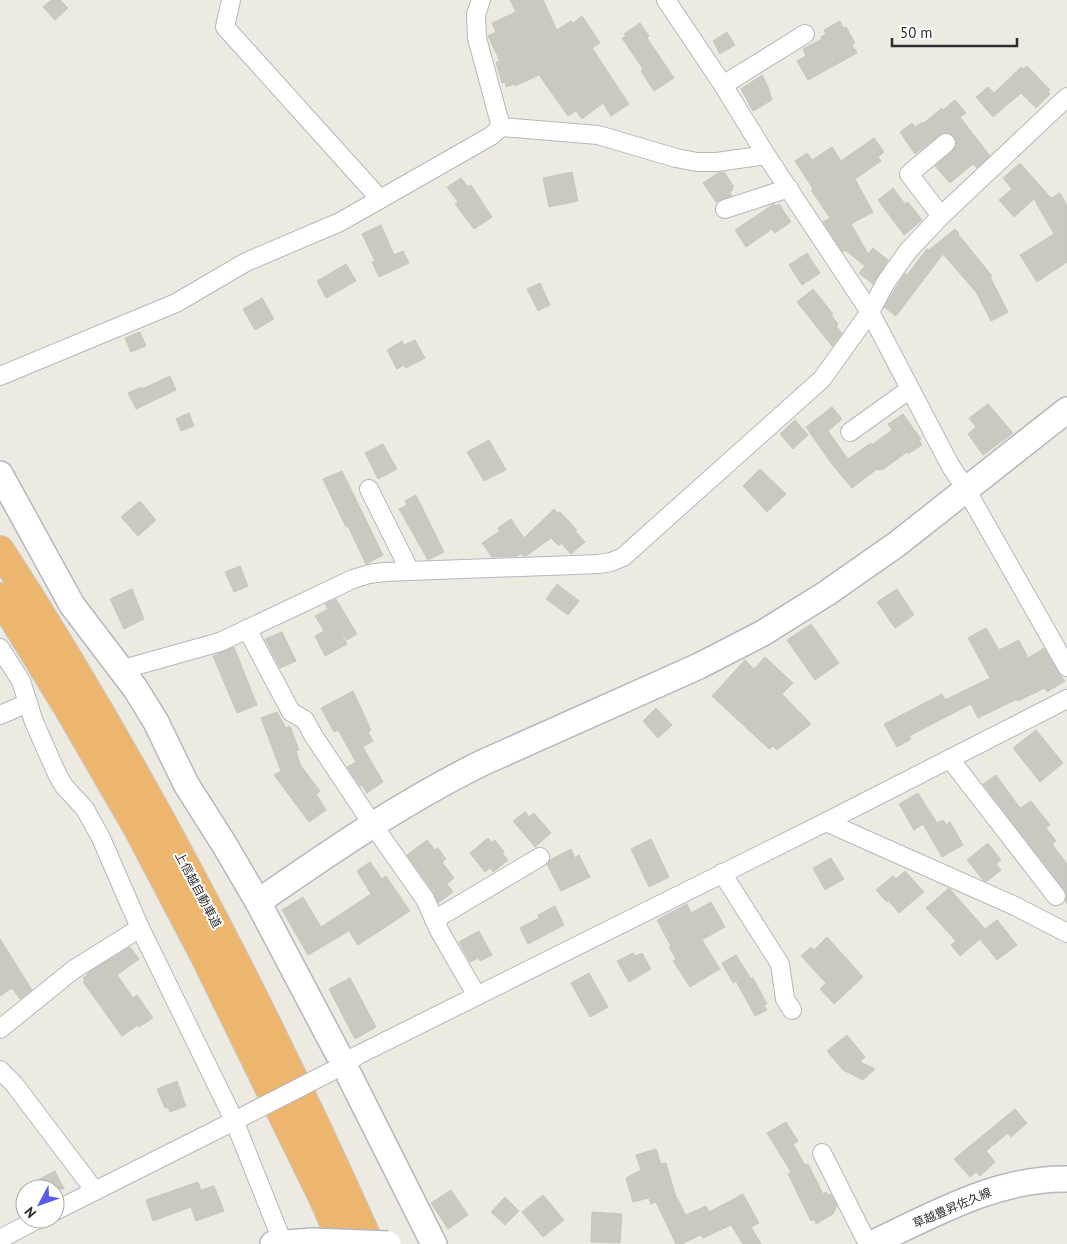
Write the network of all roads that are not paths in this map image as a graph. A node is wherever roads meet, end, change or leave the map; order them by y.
1 (231, 0) edge
2 (481, 0) edge
3 (666, 0) edge
4 (805, 34) dead end
5 (723, 84) junction
6 (1067, 97) edge
7 (501, 127) junction
8 (946, 143) dead end
9 (766, 155) junction
10 (788, 188) junction
11 (380, 199) junction
12 (725, 210) dead end
13 (941, 216) junction
14 (870, 312) junction
15 (0, 376) edge
16 (910, 390) junction
17 (1067, 410) edge
18 (850, 432) dead end
19 (0, 474) edge
20 (369, 489) dead end
21 (967, 491) junction
22 (0, 550) edge
23 (410, 571) junction
24 (0, 597) edge
25 (248, 629) junction
26 (0, 648) edge
27 (1067, 667) edge
28 (120, 670) junction
29 (1067, 699) edge
30 (28, 703) junction
31 (0, 715) edge
32 (950, 759) junction
33 (826, 822) junction
34 (373, 825) junction
35 (540, 857) dead end
36 (722, 873) junction
37 (1056, 896) dead end
38 (258, 902) junction
39 (434, 920) junction
40 (140, 928) junction
41 (1067, 933) edge
42 (477, 996) junction
43 (792, 1010) dead end
44 (0, 1029) edge
45 (339, 1067) junction
46 (0, 1070) edge
47 (238, 1118) junction
48 (822, 1153) dead end
49 (1067, 1180) edge
50 (94, 1191) junction
51 (65, 1205) edge
52 (20, 1229) edge
53 (0, 1240) edge
54 (278, 1243) edge
55 (342, 1244) edge
56 (370, 1244) edge
57 (388, 1244) edge
58 (434, 1244) edge
59 (870, 1244) edge

1 - 11 street
2 - 7 street
3 - 5 street
4 - 5 street
5 - 9 street
6 - 13 street
7 - 9 street
7 - 11 street
8 - 13 street
9 - 10 street
10 - 12 street
10 - 14 street
11 - 15 street
13 - 14 street
14 - 16 street
14 - 23 street
16 - 18 street
16 - 21 street
17 - 21 street
19 - 28 street
20 - 23 street
21 - 27 street
21 - 34 street
22 - 56 highway, 上信越自動車道
23 - 25 street
24 - 55 highway, 上信越自動車道
25 - 28 street
25 - 34 street
26 - 30 street
28 - 38 street
29 - 32 street
30 - 31 street
30 - 40 street
32 - 33 street
32 - 37 street
33 - 36 street
33 - 41 street
34 - 38 street
34 - 39 street
35 - 39 street
36 - 42 street
36 - 43 street
38 - 45 street
39 - 42 street
40 - 44 street
40 - 47 street
42 - 45 street
45 - 47 street, bridge
45 - 58 street
46 - 50 street
47 - 50 street
47 - 54 street
48 - 59 street
49 - 59 street, 草越豊昇佐久線
50 - 51 street
52 - 53 street
54 - 57 street, bridge

